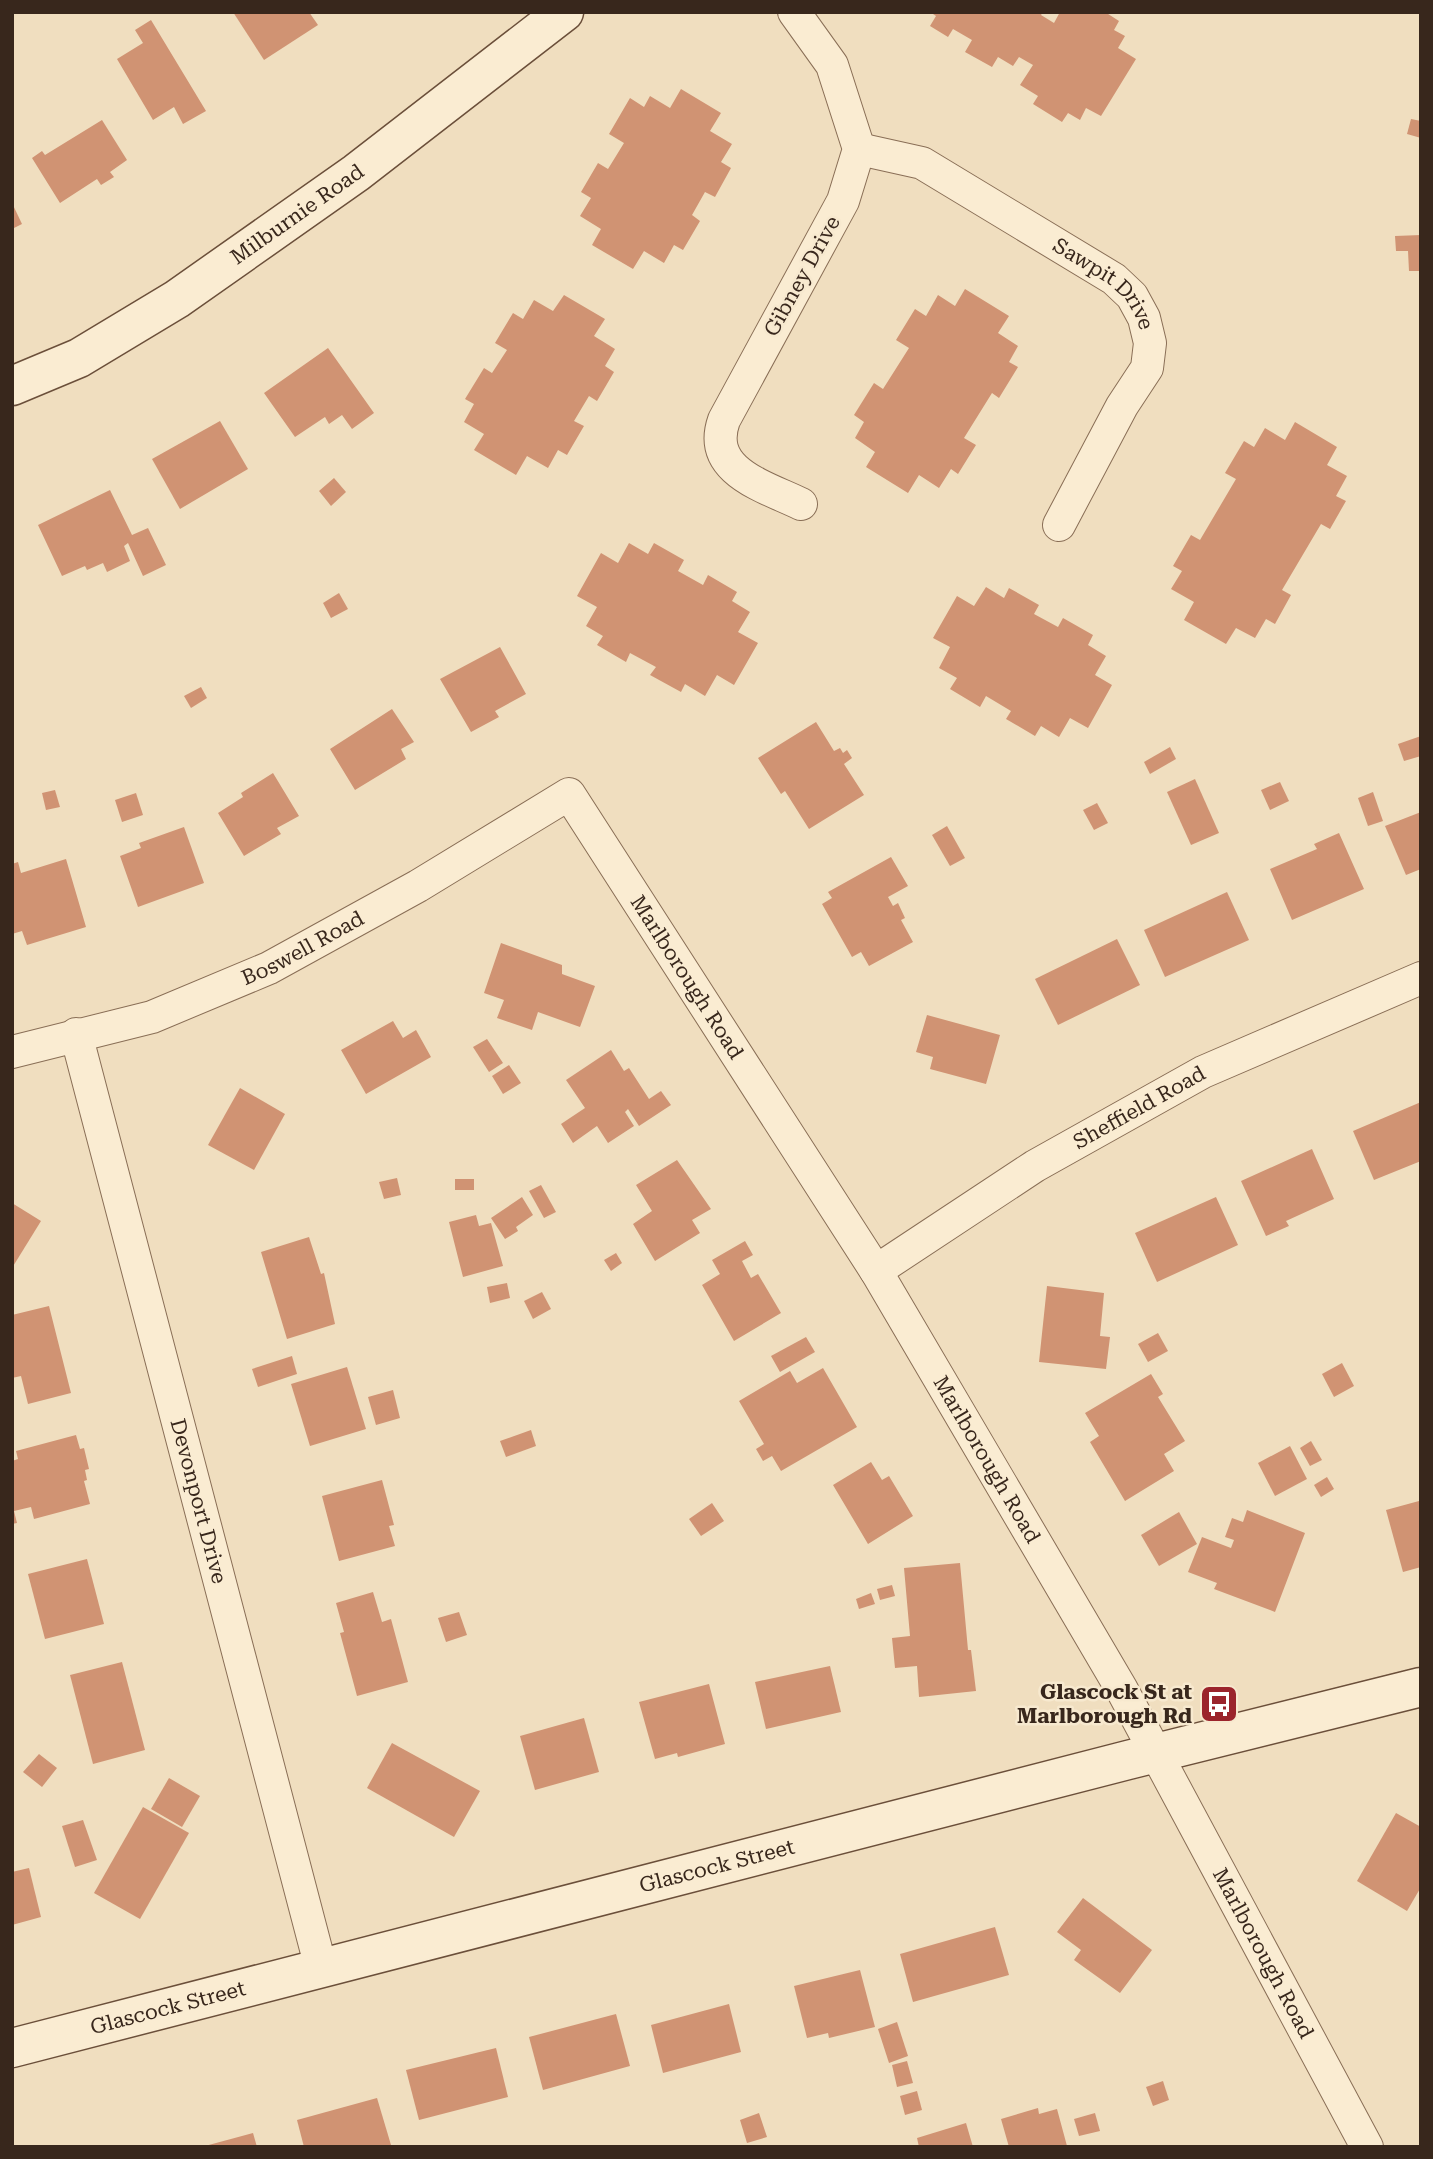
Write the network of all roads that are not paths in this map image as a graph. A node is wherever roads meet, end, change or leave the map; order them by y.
1 (564, 12) edge
2 (794, 12) edge
3 (859, 149) junction
4 (12, 386) edge
5 (801, 504) dead end
6 (1059, 525) dead end
7 (569, 794) joint
8 (1421, 978) edge
9 (76, 1034) junction
10 (12, 1052) edge
11 (876, 1271) junction
12 (1421, 1687) edge
13 (1155, 1753) junction
14 (321, 1968) junction
15 (12, 2048) edge
16 (1367, 2147) edge

1 - 4 street, Milburnie Road
2 - 3 street
3 - 5 street, Gibney Drive
3 - 6 street, Sawpit Drive
7 - 9 street, Boswell Road
7 - 11 street, Marlborough Road
8 - 11 street, Sheffield Road
9 - 10 street, Boswell Road
9 - 14 street, Devonport Drive
11 - 13 street, Marlborough Road
12 - 13 street, Glascock Street
13 - 14 street, Glascock Street
13 - 16 street, Marlborough Road
14 - 15 street, Glascock Street

